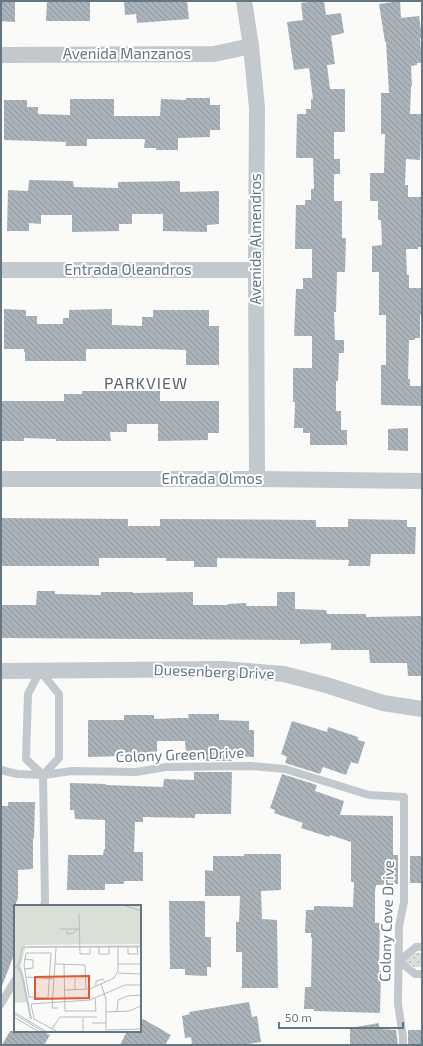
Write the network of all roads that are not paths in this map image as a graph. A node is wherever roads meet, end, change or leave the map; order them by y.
1 (244, 1) edge
2 (251, 46) junction
3 (1, 55) edge
4 (1, 270) edge
5 (256, 270) junction
6 (1, 479) edge
7 (257, 479) junction
8 (422, 481) edge
9 (1, 671) edge
10 (40, 671) junction
11 (422, 708) edge
12 (1, 770) edge
13 (43, 775) junction
14 (404, 797) joint
15 (44, 905) edge
16 (422, 947) edge
17 (399, 961) junction
18 (422, 974) edge
19 (14, 982) edge
20 (1, 1004) edge
21 (403, 1045) edge

1 - 2 street, Avenida Almendros
2 - 3 street, Avenida Manzanos
2 - 5 street, Avenida Almendros
4 - 5 street, Entrada Oleandros
5 - 7 street, Avenida Almendros
6 - 7 street, Entrada Olmos
7 - 8 street, Entrada Olmos
9 - 10 street, Duesenberg Drive
10 - 11 street, Duesenberg Drive
10 - 13 lane
10 - 13 lane
12 - 13 lane, Colony Green Drive
13 - 14 lane, Colony Green Drive
13 - 15 lane
14 - 17 lane, Colony Cove Drive
16 - 17 lane
17 - 18 lane
17 - 21 lane, Colony Cove Drive
19 - 20 lane

